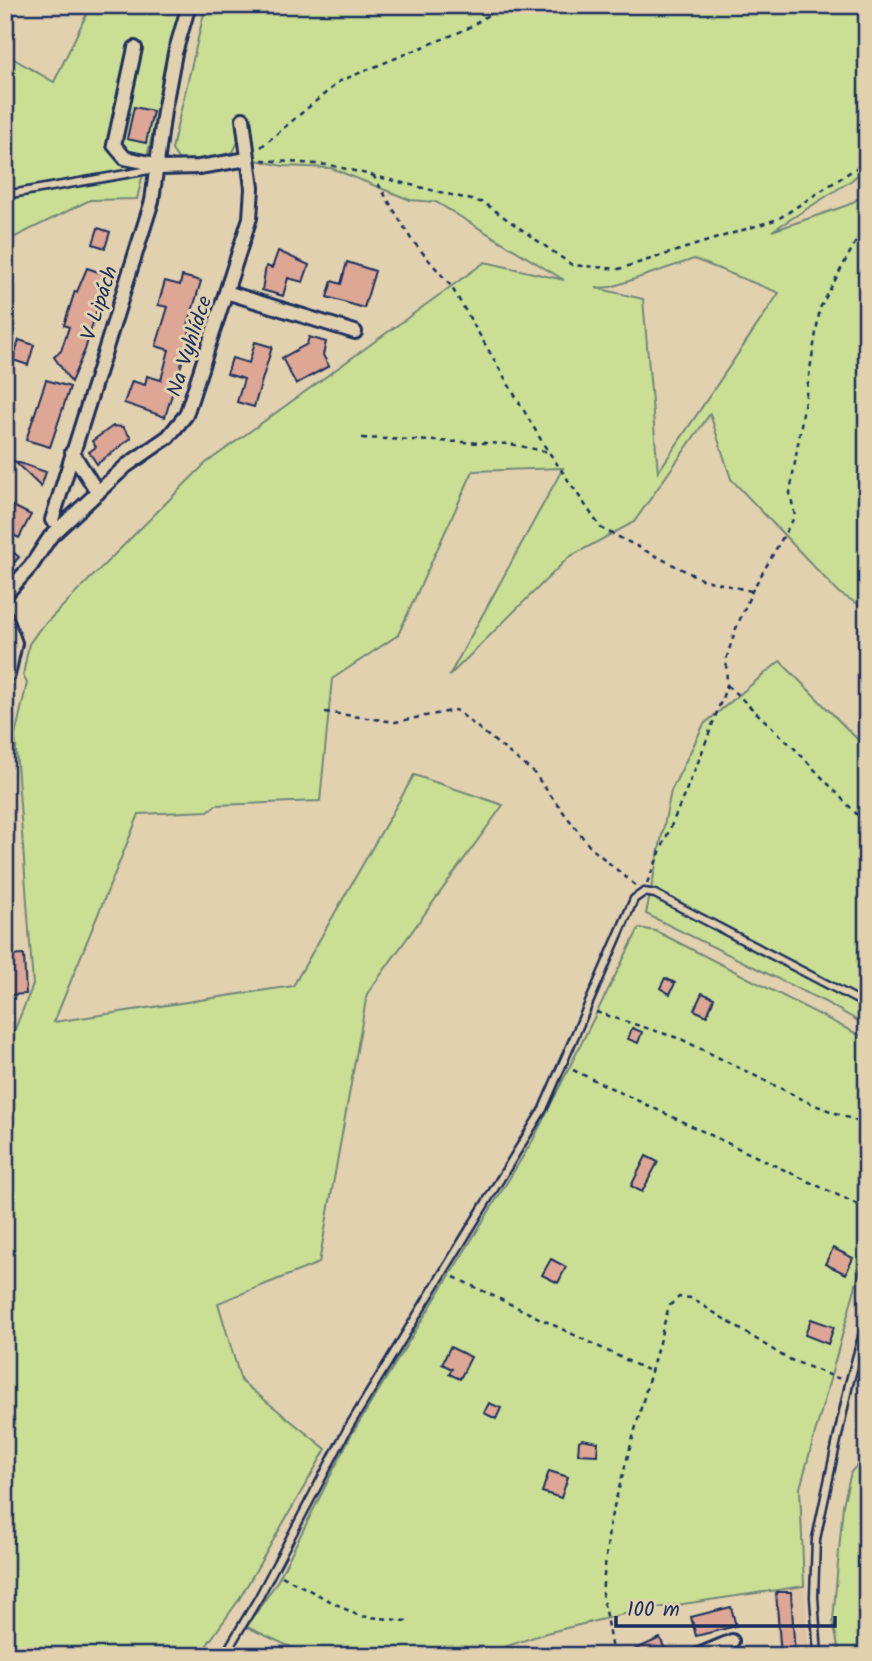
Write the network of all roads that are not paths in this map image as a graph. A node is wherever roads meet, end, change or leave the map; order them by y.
1 (189, 5) edge
2 (135, 48) dead end
3 (243, 119) dead end
4 (248, 159) junction
5 (159, 166) junction
6 (5, 195) edge
7 (226, 292) junction
8 (355, 332) dead end
9 (72, 452) junction
10 (98, 493) junction
11 (52, 520) dead end
12 (5, 595) edge
13 (5, 616) edge
14 (6, 678) edge
15 (867, 1005) edge
16 (867, 1319) edge
17 (732, 1641) dead end
18 (224, 1656) edge
19 (696, 1656) edge
20 (818, 1656) edge

1 - 5 street, V Lipách
2 - 5 street
3 - 4 street
4 - 5 street
4 - 7 street
5 - 6 lane
5 - 9 street, V Lipách
7 - 8 street, Na Vyhlídce
7 - 10 street, Na Vyhlídce
9 - 10 street
9 - 11 street, V Lipách
10 - 12 street, Na Vyhlídce
13 - 14 street
15 - 18 lane
16 - 20 lane
17 - 19 street

